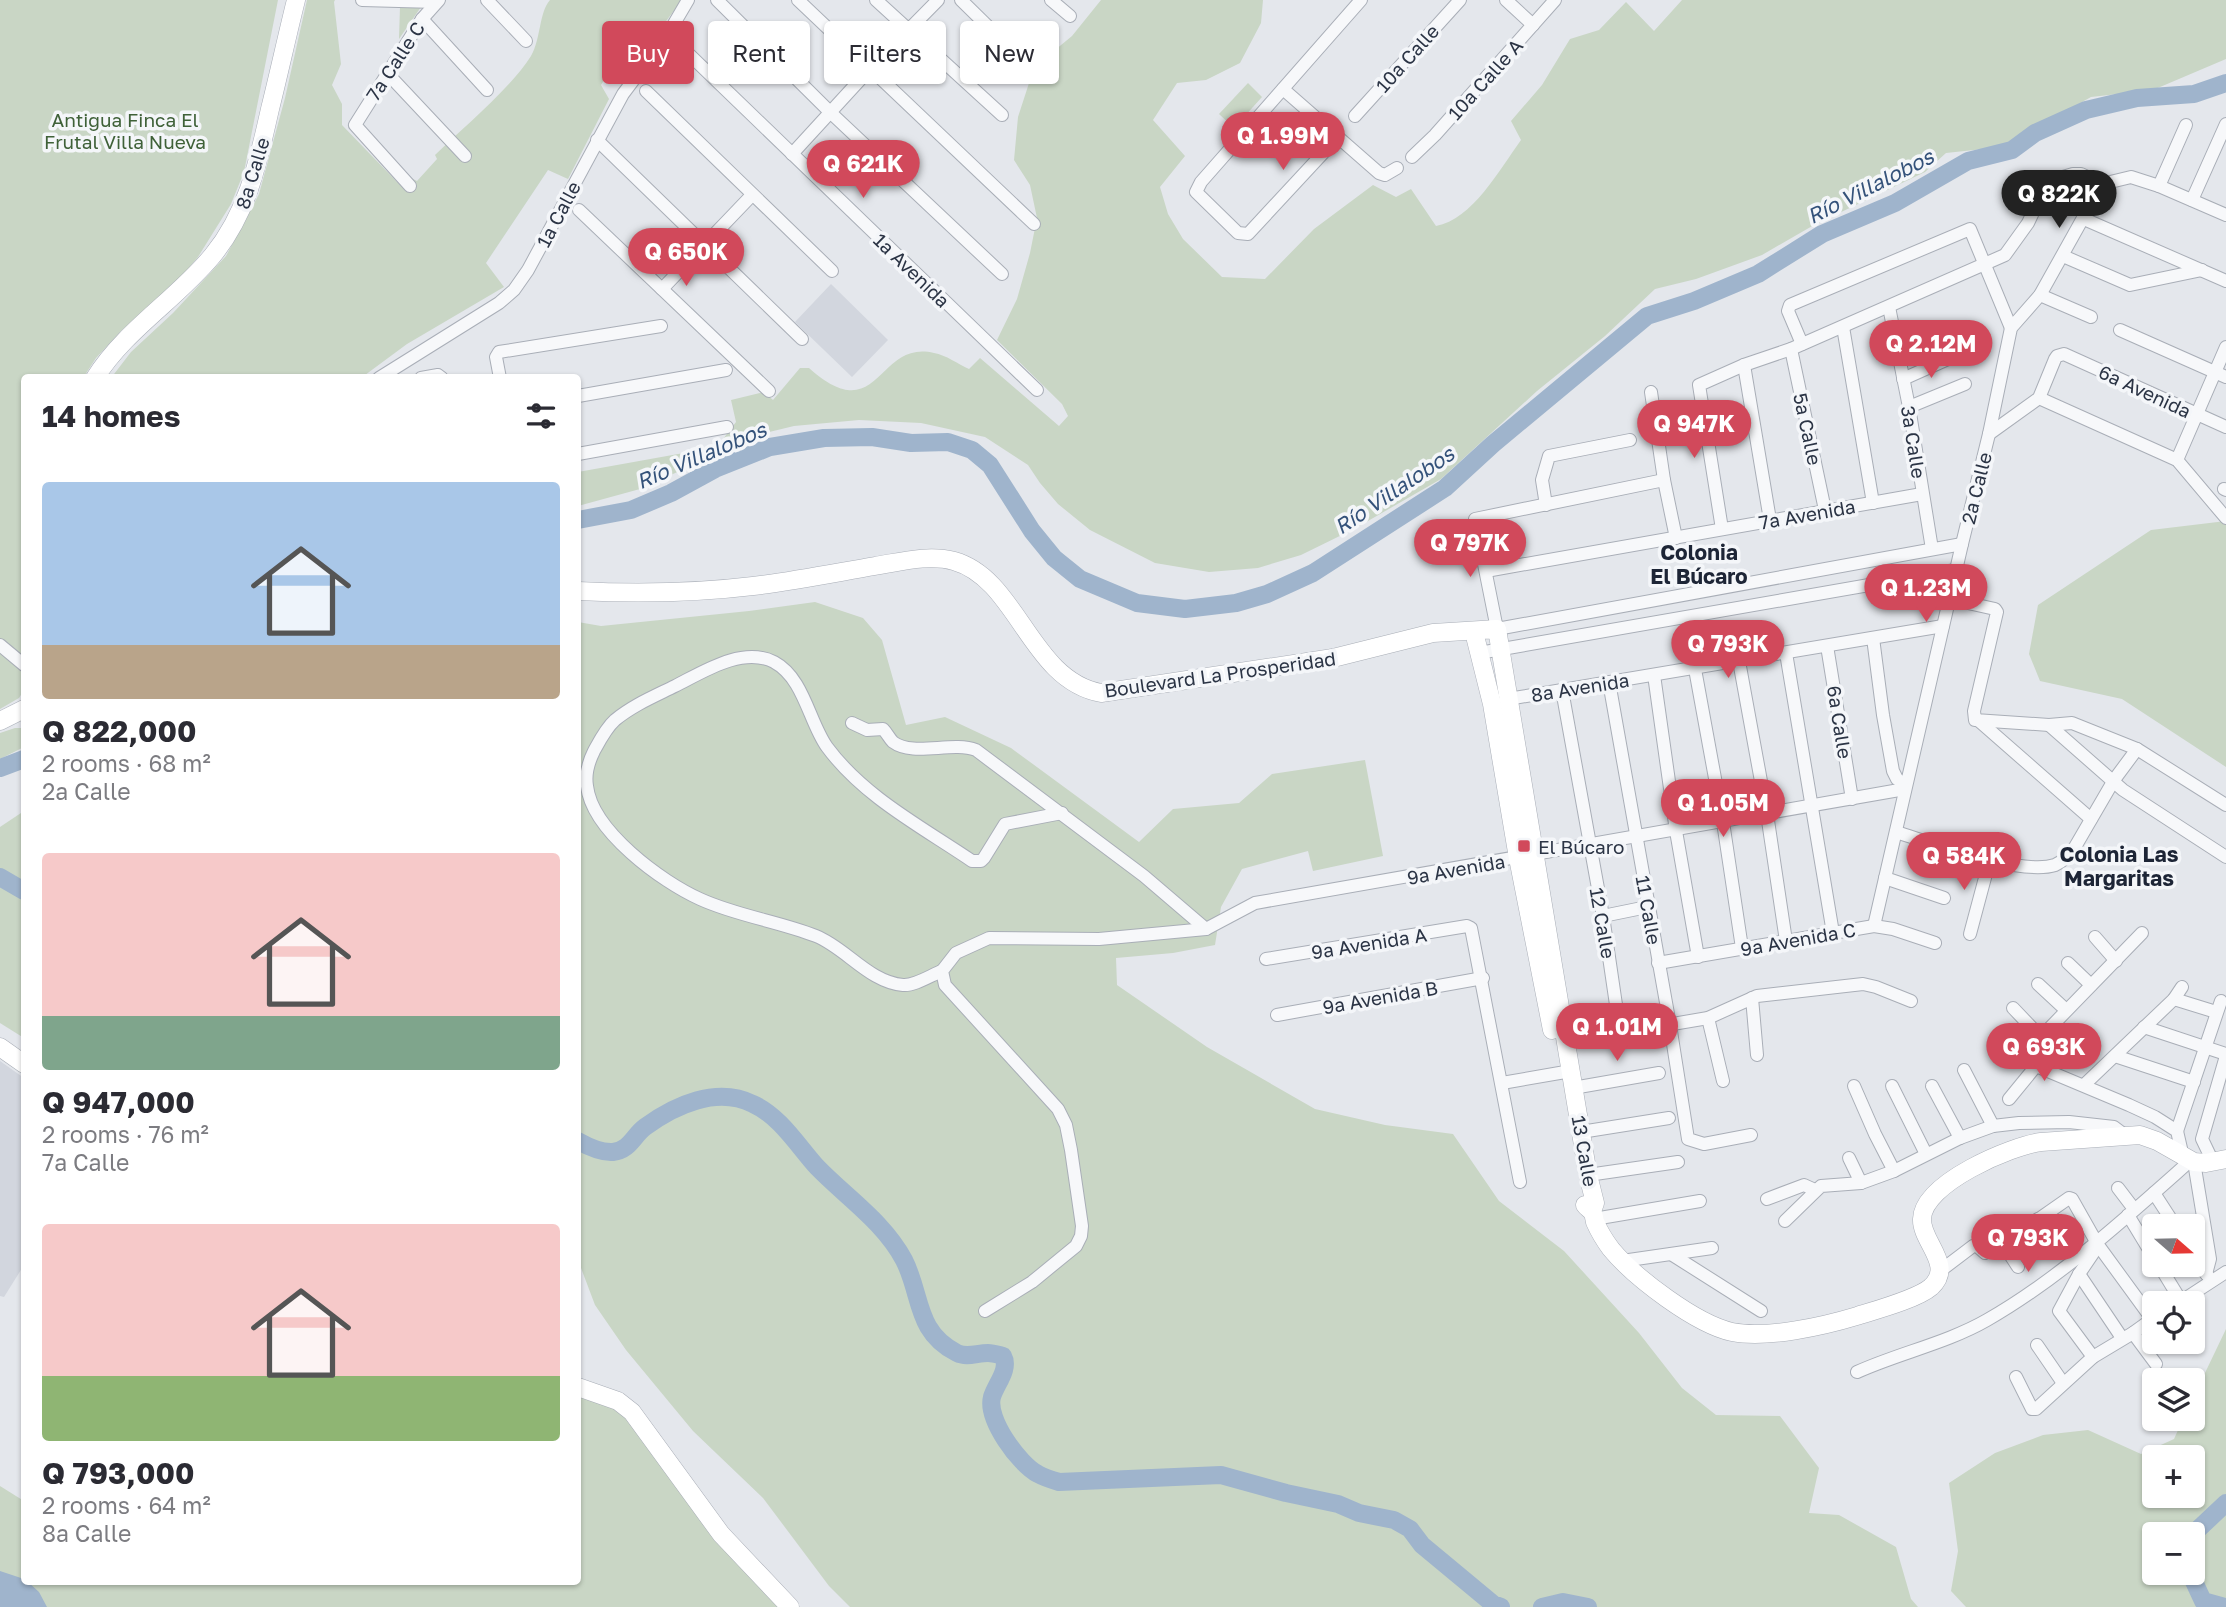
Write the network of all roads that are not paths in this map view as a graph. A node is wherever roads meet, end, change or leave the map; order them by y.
1 (296, 0) edge
2 (362, 0) edge
3 (487, 0) edge
4 (688, 0) edge
5 (717, 0) edge
6 (798, 0) edge
7 (876, 0) edge
8 (938, 0) edge
9 (961, 0) edge
10 (1051, 0) edge
11 (1361, 0) edge
12 (1460, 0) edge
13 (1506, 0) edge
14 (1555, 0) edge
15 (437, 1) edge
16 (1070, 16) dead end
17 (422, 19) junction
18 (675, 21) edge
19 (898, 21) edge
20 (918, 21) edge
21 (982, 21) edge
22 (824, 25) edge
23 (1533, 25) junction
24 (526, 41) dead end
25 (694, 59) edge
26 (946, 64) edge
27 (387, 73) junction
28 (630, 84) edge
29 (856, 84) edge
30 (885, 84) edge
31 (1283, 89) junction
32 (487, 90) dead end
33 (646, 91) dead end
34 (831, 113) junction
35 (1002, 115) dead end
36 (1355, 116) dead end
37 (2226, 124) edge
38 (2186, 125) dead end
39 (1338, 136) junction
40 (597, 140) junction
41 (792, 154) junction
42 (465, 156) dead end
43 (1412, 157) dead end
44 (1397, 168) dead end
45 (2102, 184) junction
46 (2160, 186) junction
47 (410, 187) dead end
48 (752, 195) junction
49 (2192, 200) junction
50 (579, 210) dead end
51 (2226, 215) edge
52 (2084, 219) junction
53 (1034, 224) dead end
54 (704, 243) junction
55 (2063, 256) junction
56 (1986, 262) junction
57 (2202, 270) junction
58 (832, 271) dead end
59 (1002, 274) dead end
60 (2226, 281) edge
61 (662, 289) junction
62 (2040, 295) junction
63 (1889, 307) junction
64 (2091, 317) dead end
65 (661, 326) dead end
66 (1843, 327) junction
67 (2011, 328) junction
68 (1969, 329) dead end
69 (2120, 330) dead end
70 (802, 339) dead end
71 (1797, 346) junction
72 (2226, 347) edge
73 (1898, 353) junction
74 (1959, 354) dead end
75 (1744, 365) junction
76 (726, 370) dead end
77 (98, 374) edge
78 (386, 374) edge
79 (499, 374) edge
80 (2220, 374) edge
81 (1903, 379) junction
82 (1965, 384) dead end
83 (1037, 390) dead end
84 (769, 391) dead end
85 (1651, 393) dead end
86 (581, 395) edge
87 (2039, 398) junction
88 (1909, 407) junction
89 (2196, 414) junction
90 (727, 426) dead end
91 (2226, 427) edge
92 (1989, 434) junction
93 (1630, 440) dead end
94 (581, 453) edge
95 (2177, 460) junction
96 (1664, 480) junction
97 (1923, 494) junction
98 (1873, 503) junction
99 (1546, 505) junction
100 (1825, 510) junction
101 (2226, 517) edge
102 (1770, 520) junction
103 (1722, 529) junction
104 (1676, 538) junction
105 (1962, 544) junction
106 (1931, 549) junction
107 (1955, 570) junction
108 (1486, 571) junction
109 (581, 591) edge
110 (1950, 599) junction
111 (1943, 626) junction
112 (1497, 629) junction
113 (1474, 632) junction
114 (1873, 638) junction
115 (0, 645) edge
116 (1827, 646) junction
117 (1500, 649) junction
118 (1479, 653) junction
119 (1786, 653) junction
120 (1739, 661) junction
121 (21, 662) edge
122 (1695, 669) junction
123 (1654, 675) junction
124 (1609, 682) junction
125 (1562, 690) junction
126 (1508, 699) junction
127 (21, 710) edge
128 (1978, 720) junction
129 (0, 721) edge
130 (852, 723) dead end
131 (2049, 725) junction
132 (2137, 749) junction
133 (2114, 780) junction
134 (1905, 787) junction
135 (1852, 799) junction
136 (2226, 806) edge
137 (1812, 807) junction
138 (1062, 813) junction
139 (1767, 814) junction
140 (2091, 820) junction
141 (1723, 822) junction
142 (1676, 831) junction
143 (1896, 832) junction
144 (1636, 837) junction
145 (1589, 845) junction
146 (1526, 856) junction
147 (2226, 857) edge
148 (1990, 859) junction
149 (1885, 878) junction
150 (1944, 898) dead end
151 (1647, 907) junction
152 (1603, 916) junction
153 (1874, 926) junction
154 (1206, 929) junction
155 (1833, 933) junction
156 (2142, 933) dead end
157 (1969, 934) dead end
158 (2095, 937) dead end
159 (1786, 941) junction
160 (1936, 943) dead end
161 (1742, 948) junction
162 (1698, 957) junction
163 (1266, 959) dead end
164 (2116, 961) junction
165 (1658, 963) junction
166 (2068, 963) dead end
167 (942, 971) junction
168 (1483, 978) junction
169 (2038, 984) dead end
170 (2091, 985) junction
171 (2182, 987) dead end
172 (1752, 998) junction
173 (2174, 999) junction
174 (1911, 1001) dead end
175 (2013, 1008) dead end
176 (2066, 1010) junction
177 (1277, 1015) dead end
178 (1708, 1018) junction
179 (1670, 1025) junction
180 (2144, 1027) junction
181 (1620, 1032) junction
182 (2042, 1036) junction
183 (1566, 1042) junction
184 (0, 1047) edge
185 (2206, 1047) junction
186 (1757, 1055) dead end
187 (2226, 1055) edge
188 (2115, 1056) junction
189 (21, 1062) edge
190 (2036, 1066) junction
191 (1964, 1070) dead end
192 (1659, 1073) dead end
193 (1568, 1077) junction
194 (1723, 1081) dead end
195 (1502, 1083) junction
196 (2194, 1083) junction
197 (2084, 1085) junction
198 (1854, 1086) dead end
199 (1892, 1086) dead end
200 (1932, 1086) dead end
201 (2009, 1099) dead end
202 (1669, 1118) dead end
203 (1993, 1126) junction
204 (2176, 1131) junction
205 (1581, 1132) junction
206 (1751, 1135) dead end
207 (2122, 1136) junction
208 (1960, 1138) junction
209 (1926, 1154) junction
210 (1849, 1157) dead end
211 (2189, 1160) junction
212 (2220, 1160) edge
213 (1678, 1162) dead end
214 (1894, 1171) junction
215 (1588, 1175) junction
216 (1520, 1182) dead end
217 (1861, 1183) junction
218 (2118, 1188) dead end
219 (1815, 1190) junction
220 (2154, 1193) junction
221 (1767, 1199) dead end
222 (1700, 1201) dead end
223 (2131, 1212) junction
224 (2168, 1214) edge
225 (1593, 1215) junction
226 (2038, 1219) junction
227 (1785, 1221) dead end
228 (2142, 1234) edge
229 (2003, 1244) junction
230 (2051, 1244) dead end
231 (2097, 1244) junction
232 (1712, 1248) dead end
233 (1671, 1254) junction
234 (1622, 1261) junction
235 (2018, 1267) dead end
236 (1940, 1271) junction
237 (2205, 1272) edge
238 (2226, 1272) edge
239 (2079, 1274) junction
240 (2209, 1278) junction
241 (2193, 1291) edge
242 (2142, 1303) edge
243 (985, 1311) dead end
244 (1761, 1311) dead end
245 (2142, 1326) edge
246 (2127, 1336) junction
247 (2037, 1345) dead end
248 (2093, 1357) junction
249 (2155, 1364) dead end
250 (1857, 1372) dead end
251 (2017, 1377) dead end
252 (2063, 1383) junction
253 (581, 1388) edge
254 (790, 1607) edge

1 - 77 main road, 8a Calle
2 - 15 street
3 - 24 street
4 - 18 street, 1a Calle
5 - 34 street
6 - 22 street
7 - 19 street
8 - 20 street
9 - 21 street
10 - 16 street
11 - 31 street
12 - 36 street, 10a Calle
13 - 23 street
14 - 23 street, 10a Calle A
15 - 17 street, 7a Calle C
17 - 27 street, 7a Calle C
17 - 32 street
23 - 43 street, 10a Calle A
25 - 41 street, 1a Avenida
26 - 35 street
27 - 42 street
27 - 47 street, 7a Calle C
28 - 40 street, 1a Calle
29 - 34 street
30 - 53 street
31 - 39 street
31 - 39 street
33 - 48 street
34 - 41 street
34 - 59 street
37 - 49 street
38 - 46 street
39 - 44 street
40 - 54 street
40 - 78 street, 1a Calle
41 - 83 street, 1a Avenida
45 - 46 street
45 - 52 street, 2a Calle
45 - 56 street
46 - 49 street
48 - 54 street
48 - 58 street
49 - 51 street
50 - 61 street
52 - 55 street, 2a Calle
52 - 57 street
54 - 61 street
54 - 70 street
55 - 57 street
55 - 62 street, 2a Calle
56 - 63 street
56 - 67 street
56 - 71 street, 5a Calle
57 - 60 street
61 - 84 street
62 - 64 street
62 - 67 street, 2a Calle
63 - 66 street
63 - 73 street, 3a Calle
65 - 79 street
66 - 71 street
66 - 98 street
67 - 92 street, 2a Calle
68 - 73 street
69 - 80 street
71 - 75 street
71 - 100 street, 5a Calle
72 - 80 street
73 - 81 street, 3a Calle
74 - 81 street
75 - 102 street
75 - 103 street
76 - 86 street
80 - 89 street
81 - 88 street, 3a Calle
82 - 88 street
85 - 96 street
87 - 89 street, 6a Avenida
87 - 92 street
87 - 95 street
88 - 97 street, 3a Calle
89 - 91 street, 6a Avenida
89 - 95 street
90 - 94 street
92 - 105 street, 2a Calle
93 - 99 street
95 - 101 street
96 - 99 street
96 - 104 street
97 - 98 street, 7a Avenida
97 - 106 street, 3a Calle
98 - 100 street, 7a Avenida
99 - 108 street
100 - 102 street, 7a Avenida
102 - 103 street, 7a Avenida
103 - 104 street, 7a Avenida
104 - 108 street, 7a Avenida
105 - 106 street
105 - 107 street, 2a Calle
106 - 112 street
107 - 110 street, 2a Calle
107 - 117 street
108 - 112 street
109 - 113 main road, Boulevard La Prosperidad
110 - 111 street, 2a Calle
110 - 128 street
111 - 114 street, 8a Avenida
111 - 134 street, 2a Calle
112 - 113 main road, Boulevard La Prosperidad
112 - 117 main road, 13 Calle
113 - 118 main road, 13 Calle
114 - 116 street, 8a Avenida
114 - 134 street
115 - 121 street
116 - 119 street, 8a Avenida
116 - 135 street, 6a Calle
117 - 118 street
117 - 126 main road, 13 Calle
118 - 146 main road, 13 Calle
119 - 120 street, 8a Avenida
119 - 137 street
120 - 122 street, 8a Avenida
120 - 139 street
122 - 123 street, 8a Avenida
122 - 141 street
123 - 124 street, 8a Avenida
123 - 142 street
124 - 125 street, 8a Avenida
124 - 144 street, 11 Calle
125 - 126 street, 8a Avenida
125 - 145 street, 12 Calle
126 - 146 main road, 13 Calle
127 - 129 main road
128 - 131 street
128 - 140 street
130 - 138 street
131 - 132 street
131 - 133 street
132 - 133 street
132 - 136 street
133 - 140 street
133 - 147 street
134 - 135 street, 9a Avenida
134 - 143 street, 2a Calle
135 - 137 street, 9a Avenida
137 - 139 street, 9a Avenida
137 - 155 street
138 - 154 street
138 - 167 street
139 - 141 street, 9a Avenida
139 - 159 street
140 - 148 street
141 - 142 street, 9a Avenida
141 - 161 street
142 - 144 street, 9a Avenida
142 - 162 street
143 - 148 street
143 - 149 street, 2a Calle
144 - 145 street, 9a Avenida
144 - 151 street, 11 Calle
145 - 146 street, 9a Avenida
145 - 152 street, 12 Calle
146 - 154 street, 9a Avenida
146 - 183 main road, 13 Calle
146 - 193 main road, 13 Calle
148 - 157 street
149 - 150 street
149 - 153 street, 2a Calle
151 - 152 street
151 - 165 street, 11 Calle
152 - 181 street, 12 Calle
153 - 155 street, 9a Avenida C
153 - 160 street, 9a Avenida C
154 - 167 street
155 - 159 street, 9a Avenida C
156 - 164 street
158 - 164 street
159 - 161 street, 9a Avenida C
161 - 162 street, 9a Avenida C
162 - 165 street, 9a Avenida C
163 - 168 street, 9a Avenida A
164 - 170 street
165 - 179 street, 11 Calle
166 - 170 street
167 - 243 street
168 - 177 street, 9a Avenida B
168 - 195 street
169 - 176 street
170 - 176 street
171 - 173 street
172 - 174 street
172 - 178 street
172 - 186 street
173 - 180 street
173 - 185 street
175 - 182 street
176 - 182 street
178 - 179 street
178 - 194 street
179 - 181 street
179 - 206 street, 11 Calle
180 - 185 street
180 - 188 street
181 - 183 street
182 - 190 street
183 - 193 main road, 13 Calle
184 - 189 main road
185 - 187 street
185 - 196 street
187 - 212 street
188 - 196 street
188 - 197 street
190 - 197 street
190 - 201 street
191 - 203 street
192 - 193 street
193 - 195 street
193 - 205 main road, 13 Calle
193 - 225 main road, 13 Calle
195 - 216 street
196 - 204 street
197 - 204 street
198 - 214 street
199 - 209 street
200 - 208 street
202 - 205 street
203 - 207 street
203 - 208 street
204 - 211 street
205 - 215 main road, 13 Calle
207 - 211 main road
207 - 236 main road
208 - 209 street
209 - 214 street
210 - 217 street
211 - 212 main road
211 - 220 street
211 - 240 street
213 - 215 street
214 - 217 street
215 - 225 main road, 13 Calle
217 - 219 street
218 - 223 street
219 - 221 street
219 - 227 street
220 - 223 street
220 - 224 street
222 - 225 street
223 - 228 street
223 - 231 street
225 - 234 main road
226 - 229 street
226 - 230 street
226 - 231 street
229 - 235 street
229 - 236 street
231 - 239 street
231 - 242 street
231 - 250 street
232 - 233 street
233 - 234 street
233 - 244 street
234 - 236 main road
237 - 240 street
238 - 240 street
239 - 246 street
239 - 248 street
240 - 241 street
245 - 246 street
246 - 248 street
246 - 249 street
247 - 252 street
248 - 252 street
251 - 252 street
253 - 254 main road

